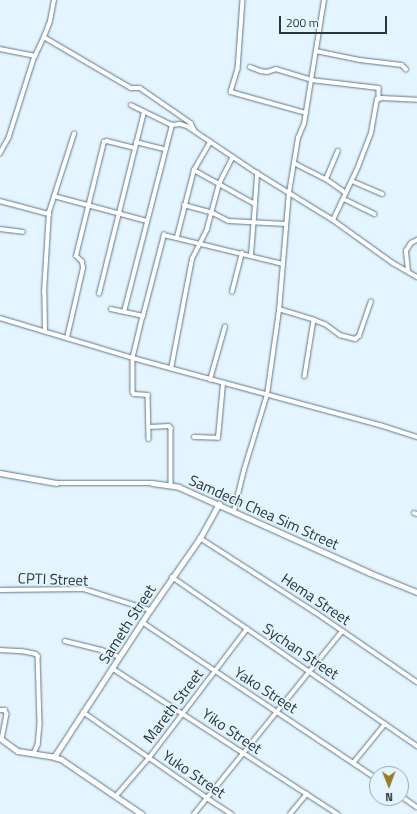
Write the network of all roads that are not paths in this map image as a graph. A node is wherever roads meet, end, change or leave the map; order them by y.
1 (54, 0) edge
2 (243, 0) edge
3 (324, 0) edge
4 (44, 37) junction
5 (0, 49) edge
6 (316, 51) junction
7 (35, 56) junction
8 (250, 67) dead end
9 (406, 70) dead end
10 (311, 80) junction
11 (379, 98) junction
12 (417, 100) edge
13 (132, 105) dead end
14 (144, 112) junction
15 (306, 113) junction
16 (172, 125) junction
17 (196, 132) junction
18 (74, 134) dead end
19 (136, 142) junction
20 (210, 142) junction
21 (135, 148) junction
22 (165, 149) junction
23 (338, 151) dead end
24 (0, 154) edge
25 (233, 157) junction
26 (294, 163) junction
27 (194, 170) junction
28 (256, 173) junction
29 (326, 179) junction
30 (352, 181) junction
31 (219, 184) junction
32 (290, 193) junction
33 (346, 193) junction
34 (382, 194) dead end
35 (54, 196) junction
36 (344, 198) junction
37 (0, 201) edge
38 (255, 204) junction
39 (88, 205) junction
40 (184, 205) junction
41 (212, 212) junction
42 (49, 214) junction
43 (119, 214) junction
44 (375, 214) dead end
45 (333, 220) junction
46 (147, 221) junction
47 (253, 223) junction
48 (285, 224) junction
49 (0, 229) edge
50 (23, 232) dead end
51 (177, 237) junction
52 (417, 240) edge
53 (200, 243) junction
54 (242, 253) junction
55 (251, 255) junction
56 (283, 264) junction
57 (408, 271) junction
58 (417, 277) edge
59 (232, 292) dead end
60 (99, 294) dead end
61 (371, 302) dead end
62 (111, 309) dead end
63 (279, 309) junction
64 (124, 312) junction
65 (142, 316) junction
66 (0, 318) edge
67 (314, 320) junction
68 (224, 327) dead end
69 (45, 332) junction
70 (67, 338) junction
71 (133, 358) junction
72 (171, 369) junction
73 (305, 376) dead end
74 (210, 380) junction
75 (223, 384) junction
76 (268, 395) junction
77 (150, 427) junction
78 (194, 437) dead end
79 (417, 437) edge
80 (149, 439) dead end
81 (0, 473) edge
82 (170, 485) junction
83 (219, 504) junction
84 (234, 511) junction
85 (200, 538) junction
86 (172, 577) junction
87 (0, 590) edge
88 (417, 592) edge
89 (150, 610) junction
90 (142, 622) junction
91 (247, 629) junction
92 (342, 631) junction
93 (65, 641) dead end
94 (0, 650) edge
95 (119, 657) junction
96 (112, 668) junction
97 (215, 671) junction
98 (310, 672) junction
99 (417, 682) edge
100 (0, 710) edge
101 (277, 711) junction
102 (83, 712) junction
103 (183, 712) junction
104 (385, 724) junction
105 (1, 738) edge
106 (417, 746) edge
107 (243, 753) junction
108 (34, 754) junction
109 (54, 756) junction
110 (149, 758) junction
111 (354, 762) junction
112 (369, 773) edge
113 (307, 794) junction
114 (116, 796) junction
115 (207, 798) junction
116 (142, 814) edge
117 (194, 814) edge
118 (232, 814) edge
119 (290, 814) edge
120 (338, 814) edge

1 - 4 street
2 - 15 street
3 - 6 street
4 - 7 street
4 - 17 street
5 - 7 street
6 - 9 street
6 - 10 street
7 - 24 street
8 - 10 street
10 - 11 street
10 - 15 street
11 - 12 street
11 - 30 street
13 - 14 street
14 - 16 street
14 - 19 street
15 - 26 street
16 - 17 street
16 - 22 street
17 - 20 street
18 - 35 street
19 - 21 street
19 - 22 street
20 - 25 street
20 - 27 street
21 - 39 street
21 - 43 street
22 - 46 street
23 - 29 street
25 - 28 street
25 - 31 street
26 - 29 street
26 - 32 street
27 - 31 street
27 - 40 street
28 - 32 street
28 - 38 street
29 - 33 street
30 - 33 street
30 - 34 street
31 - 38 street
31 - 41 street
32 - 45 street
32 - 48 street
33 - 36 street
35 - 39 street
35 - 42 street
36 - 44 street
36 - 45 street
37 - 42 street
38 - 47 street
39 - 43 street
39 - 70 street
40 - 41 street
40 - 51 street
41 - 47 street
41 - 53 street
42 - 69 street
43 - 46 street
43 - 60 street
45 - 57 street
46 - 64 street
47 - 48 street
47 - 55 street
48 - 56 street
49 - 50 street
51 - 53 street
51 - 65 street
52 - 57 street
53 - 54 street
53 - 72 street
54 - 55 street
54 - 59 street
55 - 56 street
56 - 63 street
57 - 58 street
61 - 67 street
62 - 64 street
63 - 67 street
63 - 76 street
64 - 65 street
65 - 71 street
66 - 69 street
67 - 73 street
68 - 74 street
69 - 70 street
70 - 71 street
71 - 72 street
71 - 77 street
72 - 74 street
74 - 75 street
75 - 76 street
75 - 78 street
76 - 79 street
76 - 84 street
77 - 80 street
77 - 82 street
81 - 82 street, Samdech Chea Sim Street
82 - 83 street, Samdech Chea Sim Street
83 - 84 street, Samdech Chea Sim Street
83 - 85 street, Sameth Street
84 - 88 street, Samdech Chea Sim Street
85 - 86 street, Sameth Street
85 - 92 street, Hema Street
86 - 89 street, Sameth Street
86 - 91 street, Sychan Street
87 - 89 street, CPTI Street
89 - 90 street, Sameth Street
90 - 95 street, Sameth Street
90 - 97 street, Yako Street
91 - 97 street, Mareth Street
91 - 98 street, Sychan Street
92 - 98 street
92 - 99 street, Hema Street
93 - 95 street
94 - 108 street
95 - 96 street, Sameth Street
96 - 102 street, Sameth Street
96 - 103 street, Yiko Street
97 - 101 street, Yako Street
97 - 103 street, Mareth Street
98 - 101 street
98 - 104 street, Sychan Street
100 - 105 street
101 - 107 street
101 - 111 street, Yako Street
102 - 109 street, Sameth Street
102 - 110 street, Yuko Street
103 - 107 street, Yiko Street
103 - 110 street, Mareth Street
104 - 106 street, Sychan Street
104 - 111 street
105 - 108 street
107 - 113 street, Yiko Street
107 - 115 street
108 - 109 street
109 - 114 street
110 - 114 street, Mareth Street
110 - 115 street, Yuko Street
111 - 112 street, Yako Street
113 - 119 street
113 - 120 street, Yiko Street
114 - 116 street
115 - 117 street
115 - 118 street, Yuko Street

